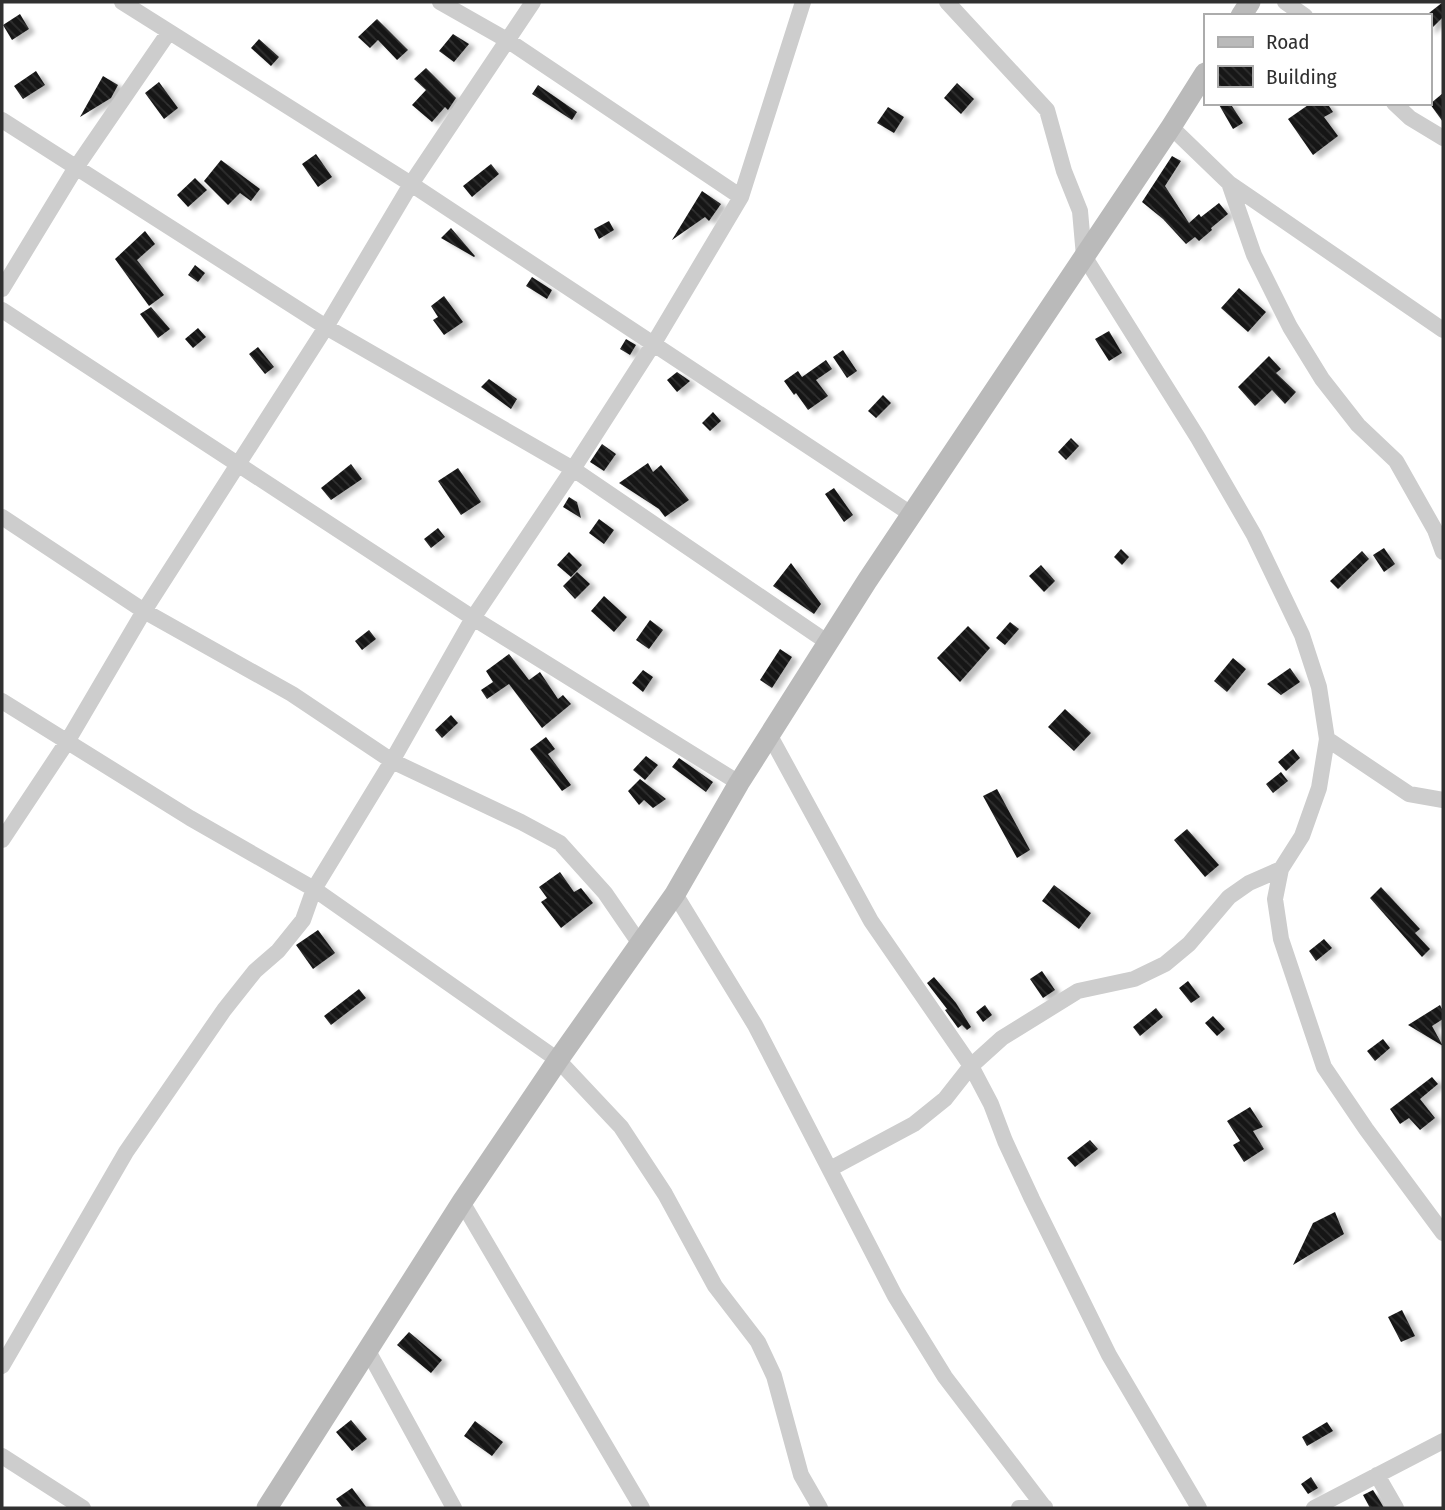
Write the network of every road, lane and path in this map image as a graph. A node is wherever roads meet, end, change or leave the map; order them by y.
1 (122, 2) edge
2 (440, 2) edge
3 (533, 2) edge
4 (803, 2) edge
5 (947, 2) edge
6 (1285, 2) edge
7 (1302, 14) edge
8 (169, 32) junction
9 (507, 40) junction
10 (1204, 75) edge
11 (1396, 105) edge
12 (2, 120) edge
13 (1171, 127) junction
14 (1443, 138) edge
15 (75, 169) junction
16 (1229, 183) junction
17 (411, 184) junction
18 (741, 197) junction
19 (1084, 256) junction
20 (2, 289) edge
21 (2, 310) edge
22 (326, 327) junction
23 (1443, 330) edge
24 (654, 343) junction
25 (237, 466) junction
26 (573, 469) junction
27 (911, 514) junction
28 (2, 517) edge
29 (1443, 552) edge
30 (144, 611) junction
31 (473, 618) junction
32 (827, 642) junction
33 (2, 701) edge
34 (769, 734) junction
35 (1327, 739) junction
36 (67, 742) junction
37 (392, 761) junction
38 (739, 783) junction
39 (1443, 800) edge
40 (2, 840) edge
41 (1281, 869) junction
42 (314, 889) junction
43 (676, 894) junction
44 (640, 944) junction
45 (558, 1060) junction
46 (971, 1066) junction
47 (830, 1169) junction
48 (462, 1202) junction
49 (1443, 1233) edge
50 (367, 1349) junction
51 (2, 1366) edge
52 (1443, 1441) edge
53 (2, 1456) edge
54 (1377, 1475) junction
55 (83, 1508) edge
56 (267, 1508) edge
57 (454, 1508) edge
58 (642, 1508) edge
59 (820, 1508) edge
60 (1019, 1508) edge
61 (1045, 1508) edge
62 (1199, 1508) edge
63 (1314, 1508) edge
64 (1396, 1508) edge

1 - 8 street
2 - 9 street
3 - 9 street
4 - 18 street
5 - 19 street
6 - 7 street
8 - 15 street
8 - 17 street
9 - 17 street
9 - 18 street
10 - 13 street
11 - 14 street
12 - 15 street
13 - 16 street
13 - 19 street
15 - 20 street
15 - 22 street
16 - 23 street
16 - 29 street
17 - 22 street
17 - 24 street
18 - 24 street
19 - 27 street
19 - 35 street
21 - 25 street
22 - 25 street
22 - 26 street
24 - 26 street
24 - 27 street
25 - 30 street
25 - 31 street
26 - 31 street
26 - 32 street
27 - 32 street
28 - 30 street
30 - 36 street
30 - 37 street
31 - 37 street
31 - 38 street
32 - 34 street
33 - 36 street
34 - 38 street
34 - 46 street
35 - 39 street
35 - 41 street
36 - 40 street
36 - 42 street
37 - 42 street
37 - 44 street
38 - 43 street
41 - 46 street
41 - 49 street
42 - 45 street
42 - 51 street
43 - 44 street
43 - 47 street
44 - 45 street
45 - 48 street
45 - 59 street
46 - 47 street
46 - 62 street
47 - 61 street
48 - 50 street
48 - 58 street
50 - 56 street
50 - 57 street
52 - 54 street
53 - 55 street
54 - 63 street
54 - 64 street
60 - 61 street

